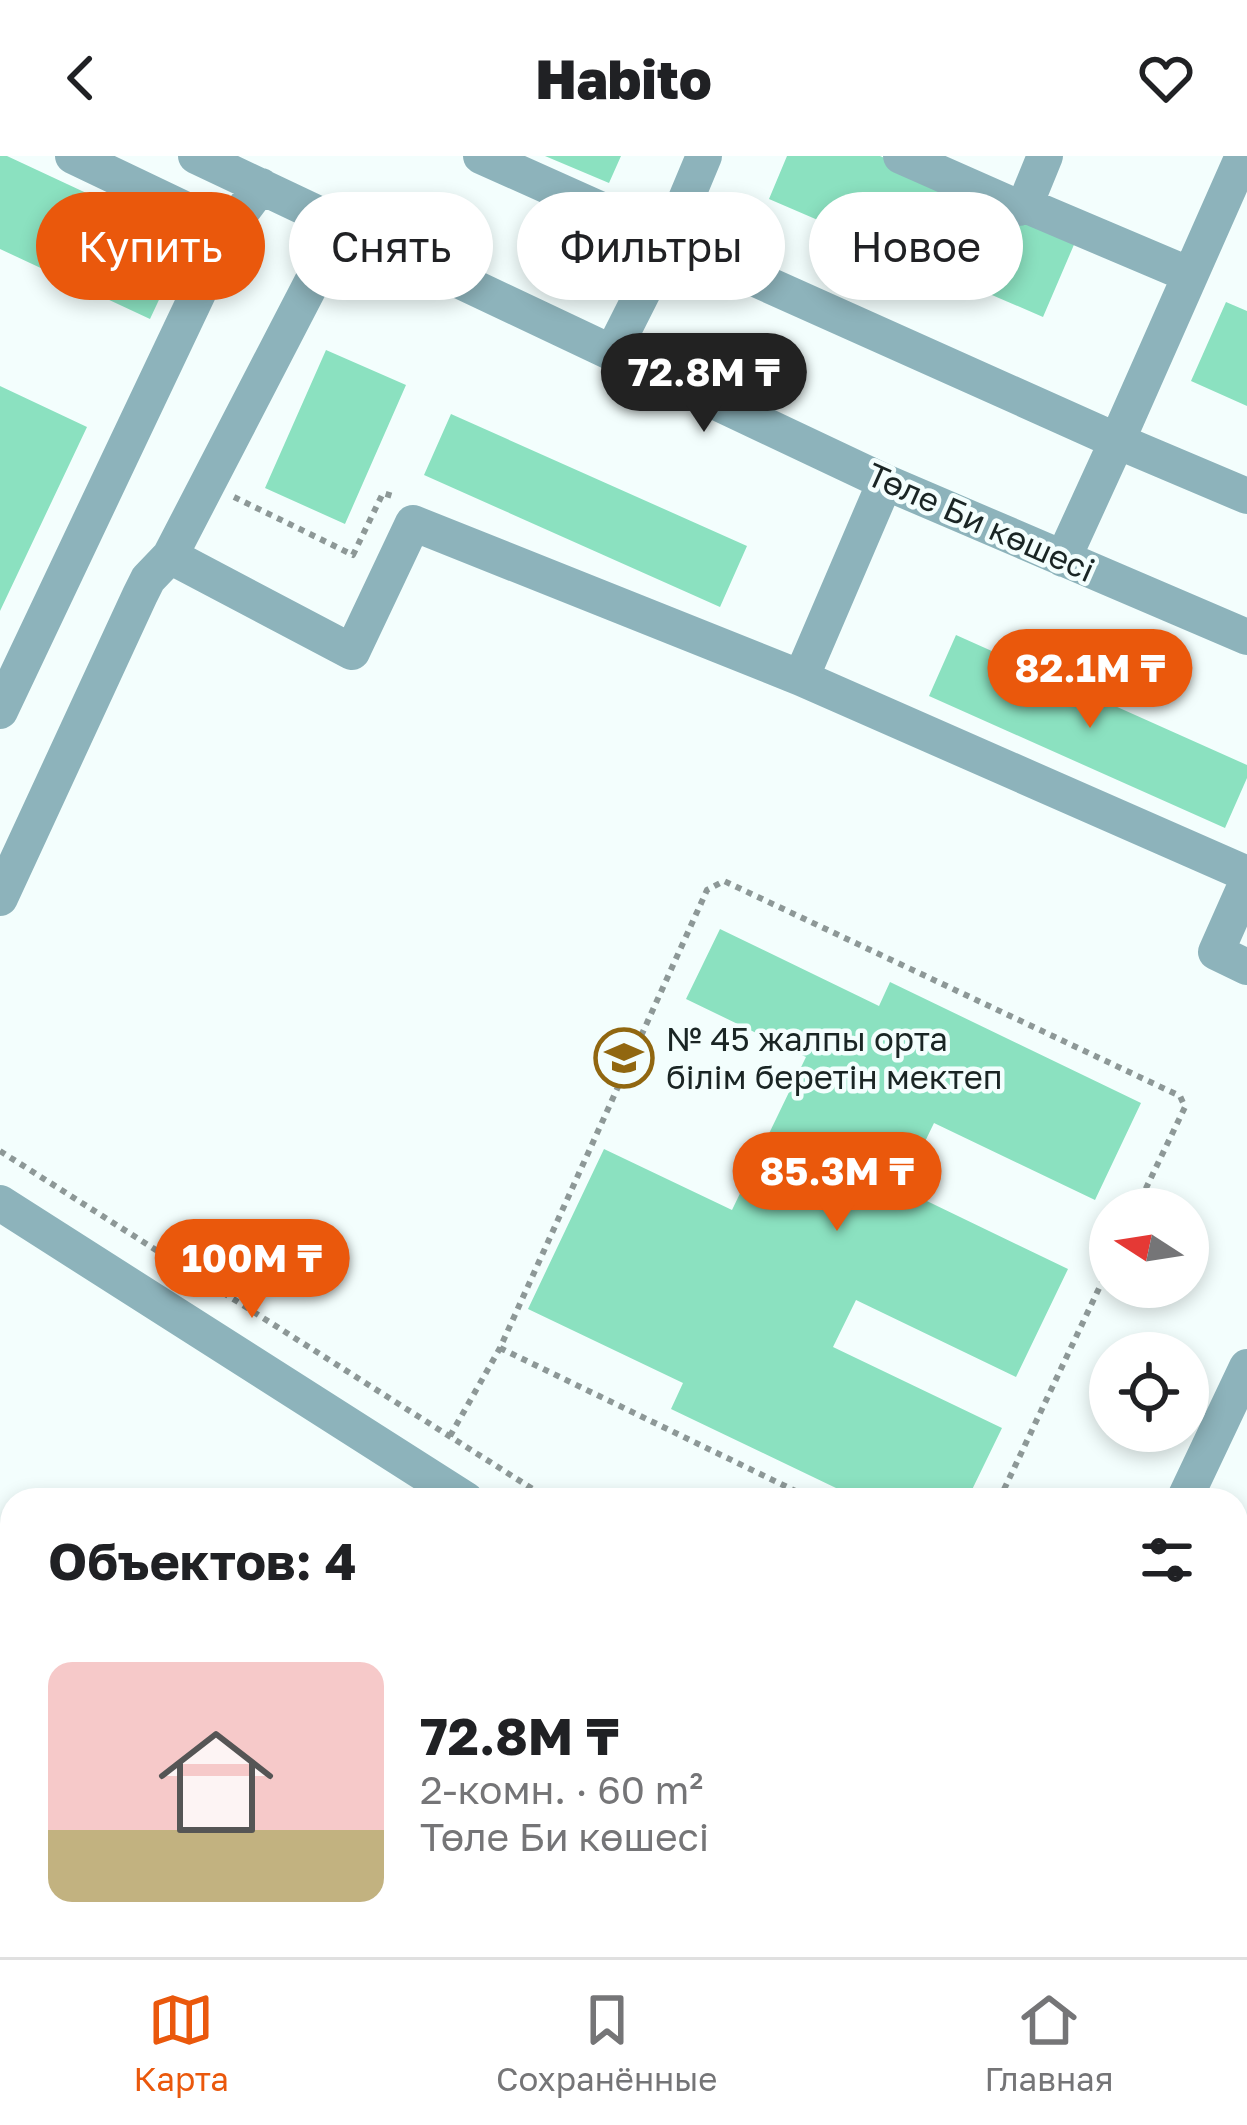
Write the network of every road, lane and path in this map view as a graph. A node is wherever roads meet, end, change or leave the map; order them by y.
1 (74, 156) edge
2 (196, 156) edge
3 (481, 156) edge
4 (704, 156) edge
5 (901, 156) edge
6 (1045, 156) edge
7 (1243, 156) edge
8 (261, 186) junction
9 (149, 192) edge
10 (256, 192) edge
11 (562, 192) edge
12 (689, 192) edge
13 (289, 199) edge
14 (1025, 205) junction
15 (1190, 275) junction
16 (785, 292) edge
17 (493, 295) edge
18 (195, 300) edge
19 (303, 300) edge
20 (639, 300) edge
21 (613, 351) junction
22 (1117, 441) junction
23 (885, 482) junction
24 (1247, 496) edge
25 (170, 556) junction
26 (1063, 559) junction
27 (1247, 637) edge
28 (801, 678) junction
29 (0, 711) edge
30 (1247, 878) edge
31 (0, 898) edge
32 (1247, 967) edge
33 (0, 1151) edge
34 (1146, 1188) edge
35 (0, 1203) edge
36 (1090, 1308) edge
37 (500, 1348) junction
38 (1247, 1367) edge
39 (450, 1436) junction
40 (447, 1488) edge
41 (531, 1488) edge
42 (789, 1488) edge
43 (1005, 1488) edge
44 (1190, 1488) edge

1 - 9 street
2 - 8 street, Төле Би көшесі
3 - 11 street
4 - 12 street
5 - 14 street
6 - 14 street
7 - 15 street
8 - 10 street
8 - 13 street, Төле Би көшесі
14 - 15 street
15 - 22 street
16 - 22 street
17 - 21 street, Төле Би көшесі
18 - 29 street
19 - 25 street
20 - 21 street
21 - 23 street, Төле Би көшесі
22 - 24 street
22 - 26 street
23 - 26 street, Төле Би көшесі
23 - 28 street
25 - 28 street
25 - 31 street
26 - 27 street, Төле Би көшесі
28 - 30 street
30 - 32 street
33 - 39 path
34 - 37 path
35 - 40 street
36 - 43 path
37 - 39 path
37 - 42 path
38 - 44 street
39 - 41 path

